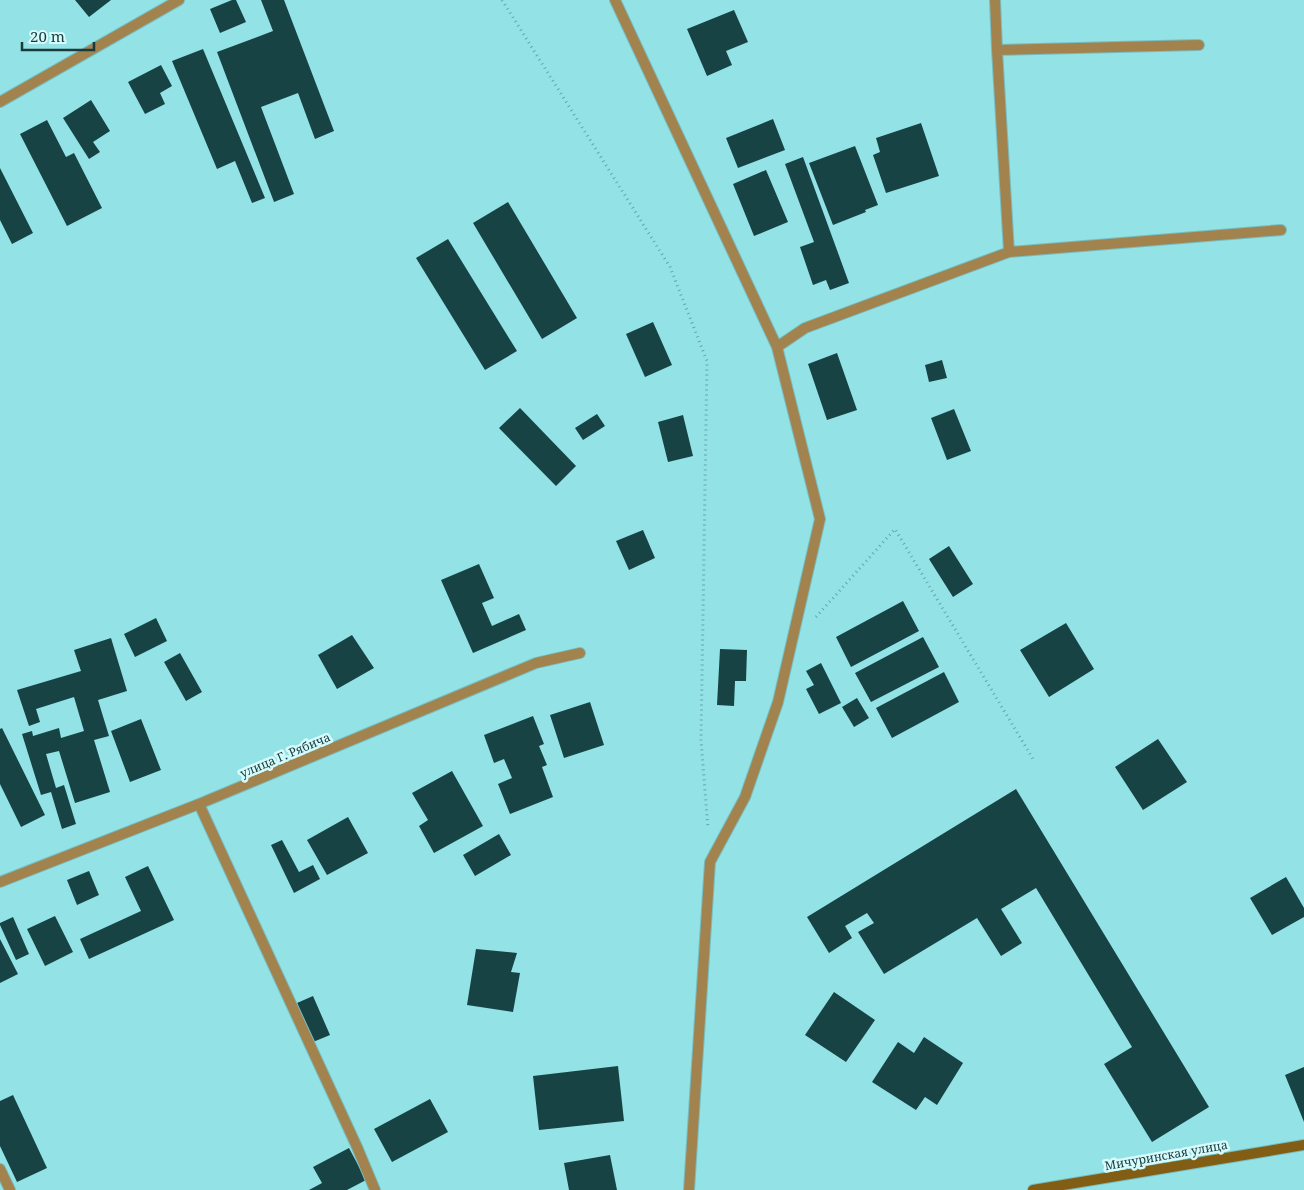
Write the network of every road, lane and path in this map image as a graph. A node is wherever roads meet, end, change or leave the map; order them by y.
1 (179, 0) edge
2 (502, 0) edge
3 (615, 0) edge
4 (996, 0) edge
5 (1199, 45) dead end
6 (997, 50) junction
7 (0, 102) edge
8 (1281, 230) dead end
9 (1009, 252) junction
10 (777, 347) junction
11 (792, 643) junction
12 (580, 653) dead end
13 (1033, 760) dead end
14 (199, 804) junction
15 (710, 862) junction
16 (0, 882) edge
17 (1304, 1144) edge
18 (0, 1169) edge
19 (10, 1190) edge
20 (375, 1190) edge
21 (689, 1190) edge
22 (1033, 1190) edge

1 - 7 street
2 - 15 path
3 - 10 street
4 - 6 street
5 - 6 street
6 - 9 street
8 - 9 street
9 - 10 street
10 - 11 street
11 - 13 path
11 - 15 street
12 - 14 street, улица Г. Рябича
14 - 16 street, улица Г. Рябича
14 - 20 street
15 - 21 street
17 - 22 street, Мичуринская улица
18 - 19 street

